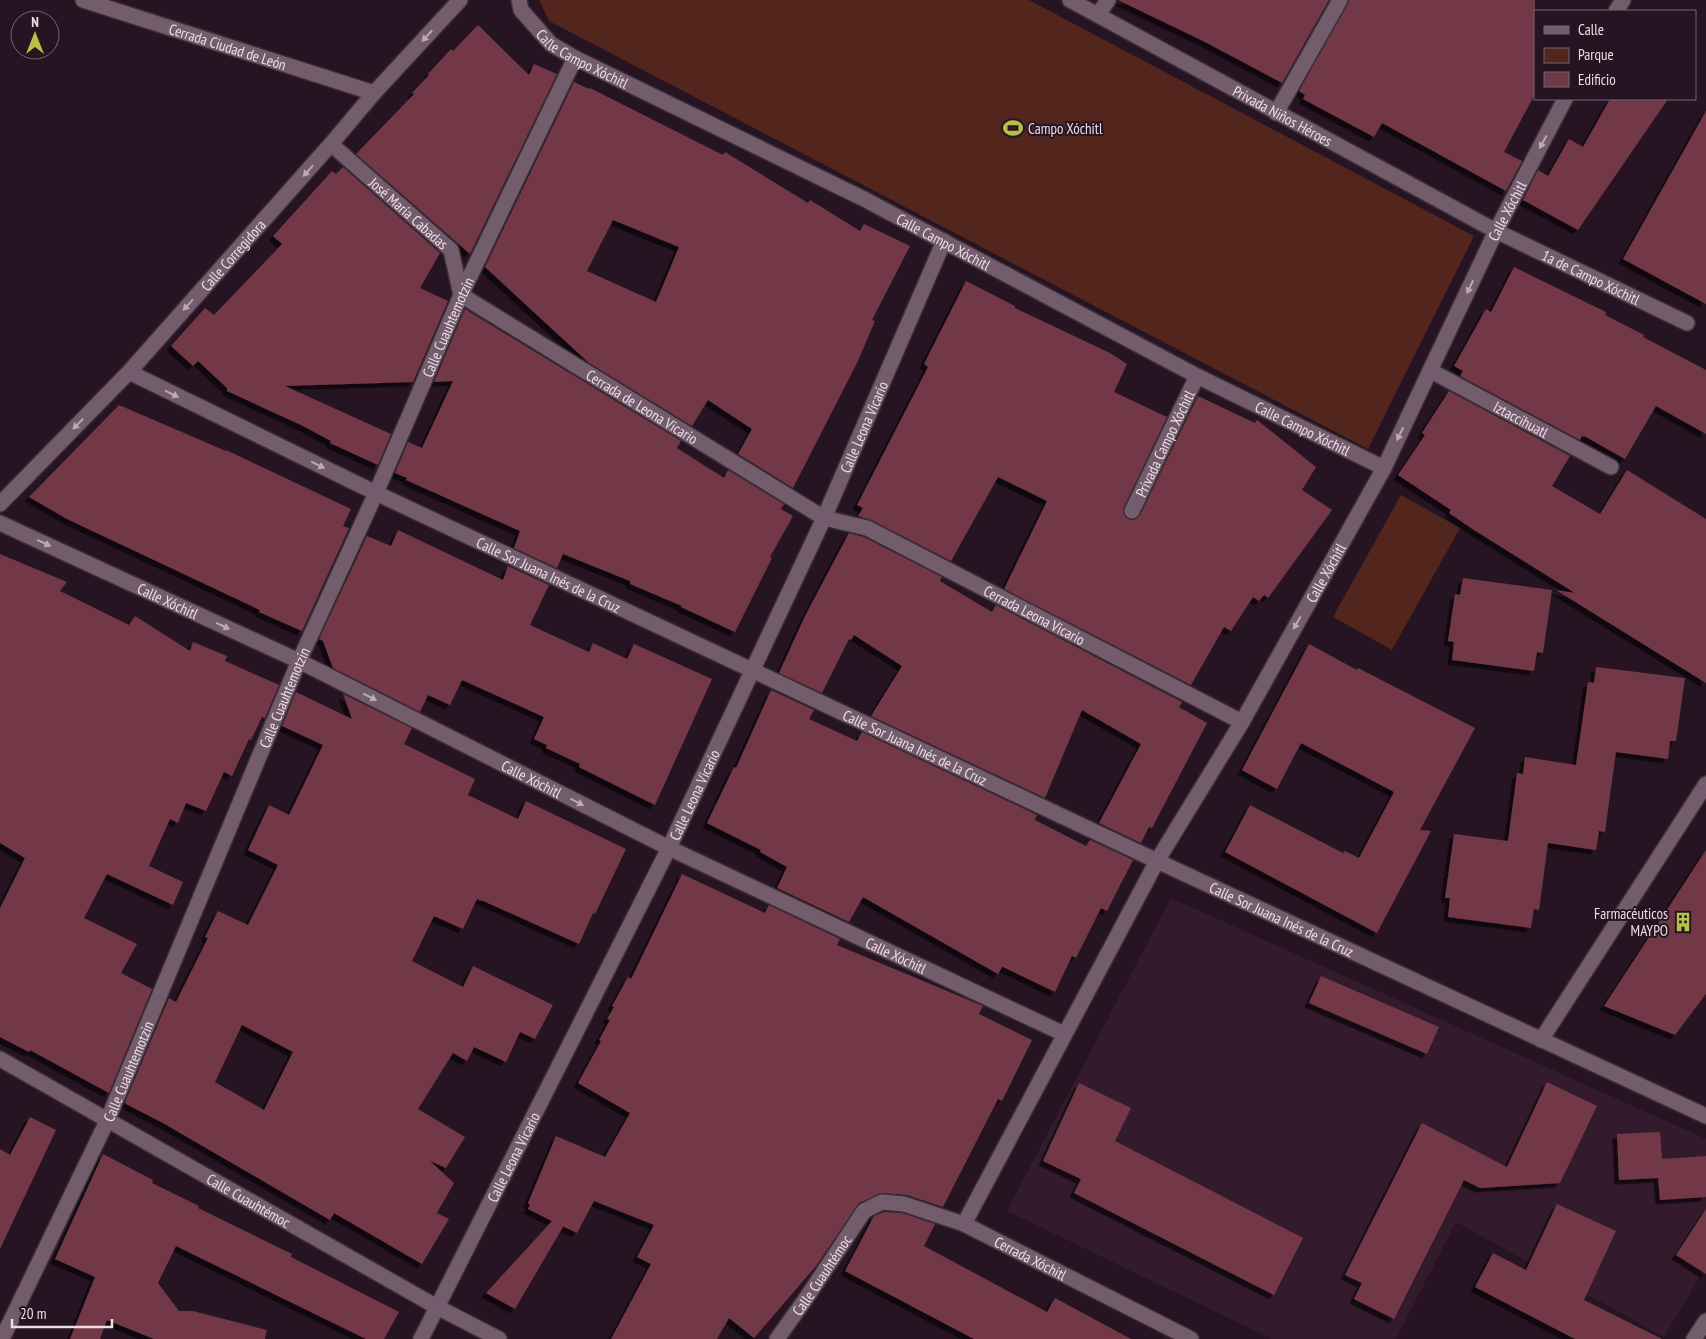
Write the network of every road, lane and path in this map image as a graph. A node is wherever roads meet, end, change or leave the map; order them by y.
1 (83, 0) edge
2 (460, 0) edge
3 (519, 0) edge
4 (1070, 0) edge
5 (1108, 0) edge
6 (1340, 0) edge
7 (1098, 15) junction
8 (575, 58) junction
9 (374, 92) junction
10 (1564, 100) edge
11 (1276, 113) junction
12 (331, 144) junction
13 (1496, 231) junction
14 (944, 240) junction
15 (461, 295) junction
16 (1687, 323) dead end
17 (1431, 371) junction
18 (129, 372) junction
19 (1197, 376) junction
20 (1612, 467) dead end
21 (1384, 468) junction
22 (376, 493) junction
23 (0, 504) edge
24 (1132, 512) dead end
25 (824, 518) junction
26 (0, 523) edge
27 (299, 661) junction
28 (753, 670) junction
29 (1242, 722) junction
30 (1706, 784) edge
31 (669, 848) junction
32 (1157, 861) junction
33 (1064, 1034) junction
34 (1542, 1040) junction
35 (0, 1059) edge
36 (1706, 1116) edge
37 (108, 1119) junction
38 (864, 1211) joint
39 (964, 1224) junction
40 (437, 1307) junction
41 (1706, 1321) edge
42 (2, 1339) edge
43 (421, 1339) edge
44 (500, 1339) edge
45 (777, 1339) edge
46 (1191, 1339) edge
47 (1694, 1339) edge

1 - 9 street, Cerrada Ciudad de León
2 -> 9 street, Calle Corregidora
3 - 8 street, Calle Campo Xóchitl
4 - 7 street, Privada Niños Héroes
5 - 7 street
6 - 11 street
7 - 11 street, Privada Niños Héroes
8 - 14 street, Calle Campo Xóchitl
8 - 15 street, Calle Cuauhtemotzin
9 - 12 street, Calle Corregidora
10 -> 13 street, Calle Xóchitl
11 - 13 street, Privada Niños Héroes
12 - 15 street, José María Cabadas
12 -> 18 street, Calle Corregidora
13 - 16 street, 1a de Campo Xóchitl
13 -> 17 street, Calle Xóchitl
14 - 19 street, Calle Campo Xóchitl
14 - 25 street, Calle Leona Vicario
15 - 22 street, Calle Cuauhtemotzin
15 - 25 street, Cerrada de Leona Vicario
17 - 20 street, Iztaccihuatl
17 -> 21 street, Calle Xóchitl
18 -> 22 street, Calle Sor Juana Inés de la Cruz
18 -> 23 street, Calle Corregidora
19 - 21 street, Calle Campo Xóchitl
19 - 24 street, Privada Campo Xóchitl
21 -> 29 street, Calle Xóchitl
22 - 27 street, Calle Cuauhtemotzin
22 - 28 street, Calle Sor Juana Inés de la Cruz
25 - 28 street, Calle Leona Vicario
25 - 29 street, Cerrada Leona Vicario
26 -> 27 street, Calle Xóchitl
27 -> 31 street, Calle Xóchitl
27 - 37 street, Calle Cuauhtemotzin
28 - 31 street, Calle Leona Vicario
28 - 32 street, Calle Sor Juana Inés de la Cruz
29 - 32 street, Calle Xóchitl
30 - 34 street
31 - 33 street, Calle Xóchitl
31 - 40 street, Calle Leona Vicario
32 - 33 street, Calle Xóchitl
32 - 34 street, Calle Sor Juana Inés de la Cruz
33 - 39 street, Calle Xóchitl
34 - 36 street, Calle Sor Juana Inés de la Cruz
35 - 37 street, Calle Cuauhtémoc
37 - 40 street, Calle Cuauhtémoc
37 - 42 street, Calle Cuauhtemotzin
38 - 39 street, Cerrada Xóchitl
38 - 45 street, Calle Cuauhtémoc
39 - 46 street, Cerrada Xóchitl
40 - 43 street, Calle Leona Vicario
40 - 44 street, Calle Cuauhtémoc
41 - 47 street

